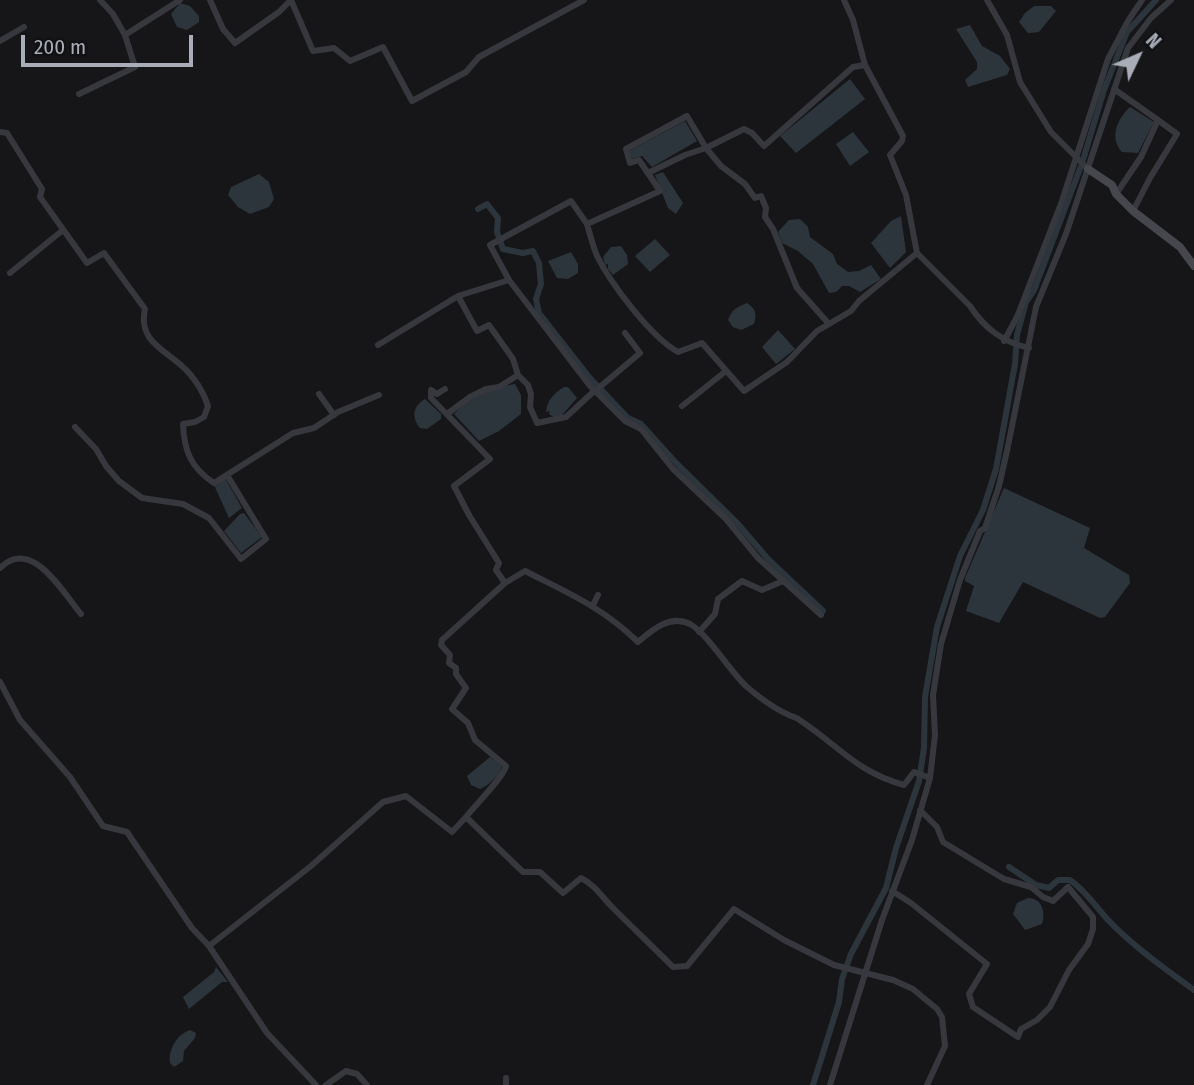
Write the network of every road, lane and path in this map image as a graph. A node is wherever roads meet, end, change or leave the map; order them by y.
1 (100, 0) edge
2 (180, 0) edge
3 (210, 0) edge
4 (291, 0) edge
5 (584, 0) edge
6 (844, 0) edge
7 (987, 0) edge
8 (1142, 0) edge
9 (1171, 0) edge
10 (24, 27) dead end
11 (125, 35) junction
12 (0, 41) edge
13 (865, 65) junction
14 (1114, 89) junction
15 (79, 94) dead end
16 (1092, 107) junction
17 (1105, 113) junction
18 (1158, 120) junction
19 (0, 132) edge
20 (706, 148) junction
21 (1076, 158) junction
22 (1088, 169) junction
23 (648, 173) junction
24 (1116, 194) junction
25 (1133, 211) junction
26 (587, 224) junction
27 (63, 230) junction
28 (917, 253) junction
29 (1193, 262) edge
30 (10, 273) dead end
31 (509, 280) junction
32 (458, 296) junction
33 (829, 324) junction
34 (625, 333) dead end
35 (1004, 341) junction
36 (378, 345) dead end
37 (1026, 347) junction
38 (726, 371) junction
39 (519, 375) junction
40 (445, 389) dead end
41 (319, 394) dead end
42 (379, 395) dead end
43 (681, 406) dead end
44 (447, 414) junction
45 (334, 415) junction
46 (75, 427) dead end
47 (227, 475) junction
48 (0, 568) edge
49 (783, 581) junction
50 (505, 583) junction
51 (598, 595) dead end
52 (593, 605) junction
53 (81, 614) dead end
54 (821, 615) dead end
55 (699, 632) junction
56 (0, 682) edge
57 (928, 778) junction
58 (920, 810) junction
59 (466, 817) junction
60 (892, 891) junction
61 (209, 946) junction
62 (865, 973) junction
63 (316, 1085) edge
64 (326, 1085) edge
65 (368, 1085) edge
66 (830, 1085) edge
67 (927, 1085) edge

1 - 11 street
2 - 11 street
3 - 4 street
4 - 5 street
6 - 13 street
7 - 21 street
8 - 16 street
9 - 14 street
10 - 12 street
11 - 15 street
13 - 20 street
13 - 28 street
14 - 17 street
14 - 18 street
16 - 17 street
16 - 21 street
17 - 22 street
18 - 24 street
18 - 25 street
19 - 27 street
20 - 23 street
20 - 23 street
20 - 33 street
21 - 22 street
21 - 35 street
22 - 24 street
22 - 37 street
23 - 26 street
24 - 25 street
25 - 29 street
26 - 31 street
26 - 38 street
27 - 30 street
27 - 47 street
28 - 33 street
28 - 35 street
31 - 32 street
31 - 49 street
32 - 36 street
32 - 39 street
33 - 38 street
34 - 39 street, bridge
35 - 37 street
37 - 57 street
38 - 43 street
39 - 44 street
40 - 44 street
41 - 45 street
42 - 45 street
44 - 50 street
45 - 47 street
46 - 47 street
48 - 53 street
49 - 54 street
49 - 55 street
50 - 52 street
50 - 59 street
51 - 52 street
52 - 55 street
55 - 57 street
56 - 61 street
57 - 58 street
58 - 60 street
58 - 60 street
59 - 61 street
59 - 62 street
60 - 62 street
61 - 63 street
62 - 66 street
62 - 67 street
64 - 65 street

